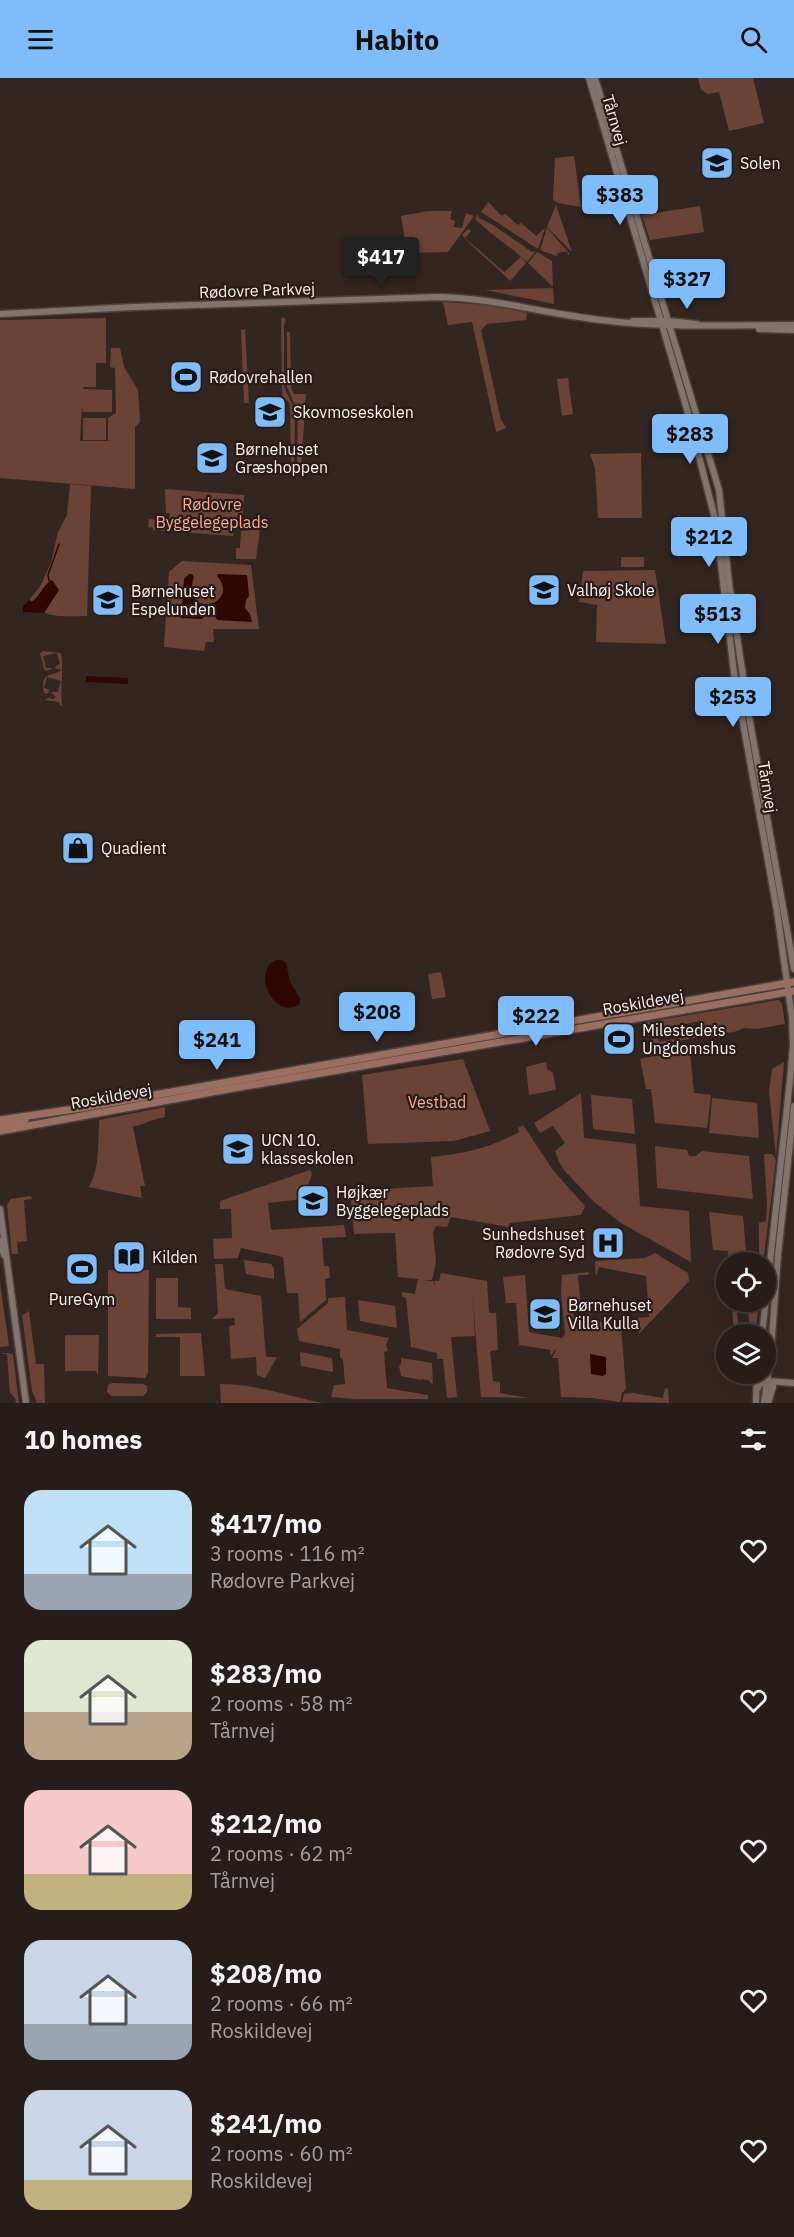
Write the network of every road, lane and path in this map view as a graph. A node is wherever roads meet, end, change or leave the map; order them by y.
1 (589, 78) edge
2 (595, 78) edge
3 (0, 314) edge
4 (660, 323) junction
5 (669, 324) junction
6 (793, 327) edge
7 (794, 969) edge
8 (791, 982) edge
9 (792, 992) edge
10 (358, 1062) junction
11 (794, 1107) edge
12 (42, 1114) junction
13 (0, 1120) edge
14 (0, 1126) edge
15 (0, 1131) edge
16 (0, 1209) edge
17 (0, 1241) edge
18 (772, 1252) edge
19 (7, 1262) junction
20 (776, 1294) edge
21 (793, 1383) edge
22 (757, 1384) edge
23 (767, 1384) joint
24 (776, 1384) edge
25 (757, 1389) junction
26 (26, 1403) edge
27 (756, 1403) edge
28 (766, 1403) edge

1 - 4 street, Tårnvej
2 - 5 street, Tårnvej
3 - 4 street, Rødovre Parkvej
4 - 5 street, Rødovre Parkvej
4 - 8 street, Tårnvej
5 - 6 street, Rødovre Parkvej
5 - 7 street, Tårnvej
8 - 9 street, Tårnvej
8 - 10 main road, Roskildevej
9 - 10 main road, Roskildevej
9 - 18 street, Tårnvej
10 - 12 main road, Roskildevej
10 - 15 main road, Roskildevej
11 - 20 street
12 - 13 main road, Roskildevej
12 - 14 main road
16 - 19 street
17 - 19 street
19 - 26 street
21 - 24 street
22 - 25 street
23 - 25 street
23 - 28 street
25 - 27 street

